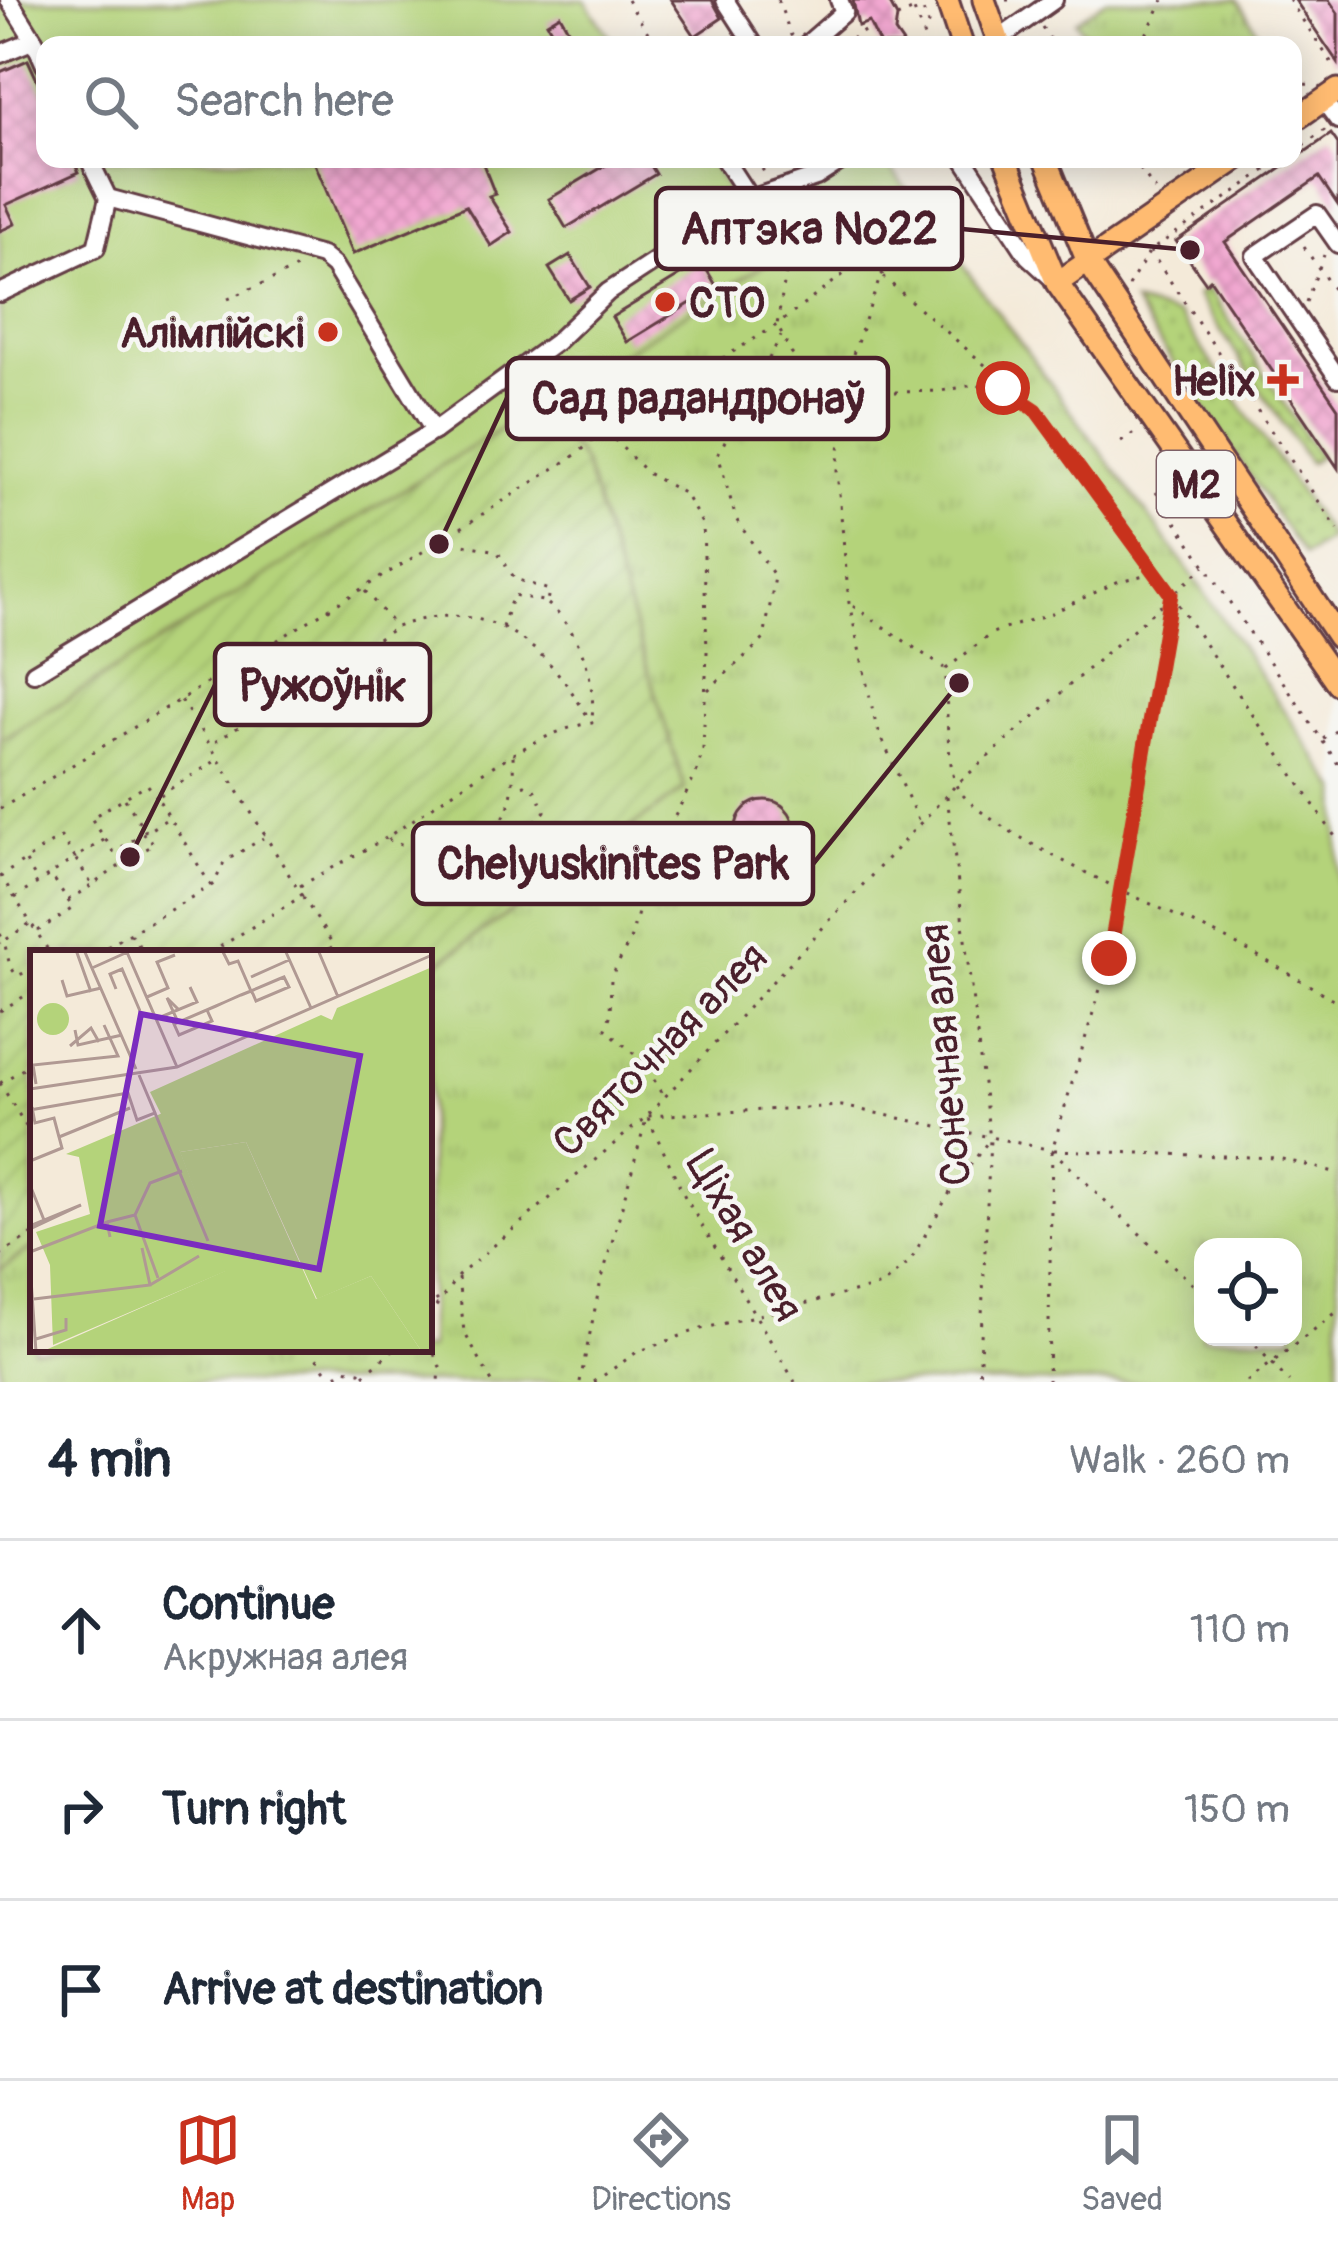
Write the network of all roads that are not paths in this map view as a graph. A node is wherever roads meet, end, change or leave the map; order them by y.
1 (9, 0) edge
2 (724, 0) edge
3 (839, 0) edge
4 (947, 0) edge
5 (984, 0) edge
6 (1054, 0) edge
7 (748, 36) edge
8 (817, 36) edge
9 (959, 36) edge
10 (997, 36) edge
11 (1003, 36) edge
12 (34, 40) junction
13 (36, 45) edge
14 (0, 54) edge
15 (1328, 86) edge
16 (1302, 112) edge
17 (1338, 120) edge
18 (93, 168) edge
19 (730, 168) edge
20 (831, 168) edge
21 (970, 168) edge
22 (1010, 168) edge
23 (1050, 168) edge
24 (1224, 168) edge
25 (108, 198) junction
26 (750, 199) junction
27 (1335, 235) edge
28 (1088, 262) junction
29 (1057, 283) junction
30 (0, 293) edge
31 (1338, 378) edge
32 (434, 431) junction
33 (1338, 637) edge
34 (34, 673) dead end
35 (1338, 684) edge

1 - 12 street
2 - 7 street
3 - 8 street
4 - 9 main road
5 - 10 main road
6 - 11 street
12 - 13 street
12 - 14 street
15 - 16 main road
15 - 17 street
18 - 25 street
19 - 26 street
20 - 26 street
21 - 29 street
22 - 29 main road, М2
23 - 28 main road, М2
24 - 28 main road
25 - 30 street
25 - 32 street
26 - 32 street
27 - 31 street
28 - 29 main road
28 - 33 main road, М2
29 - 35 main road, М2
32 - 34 street

